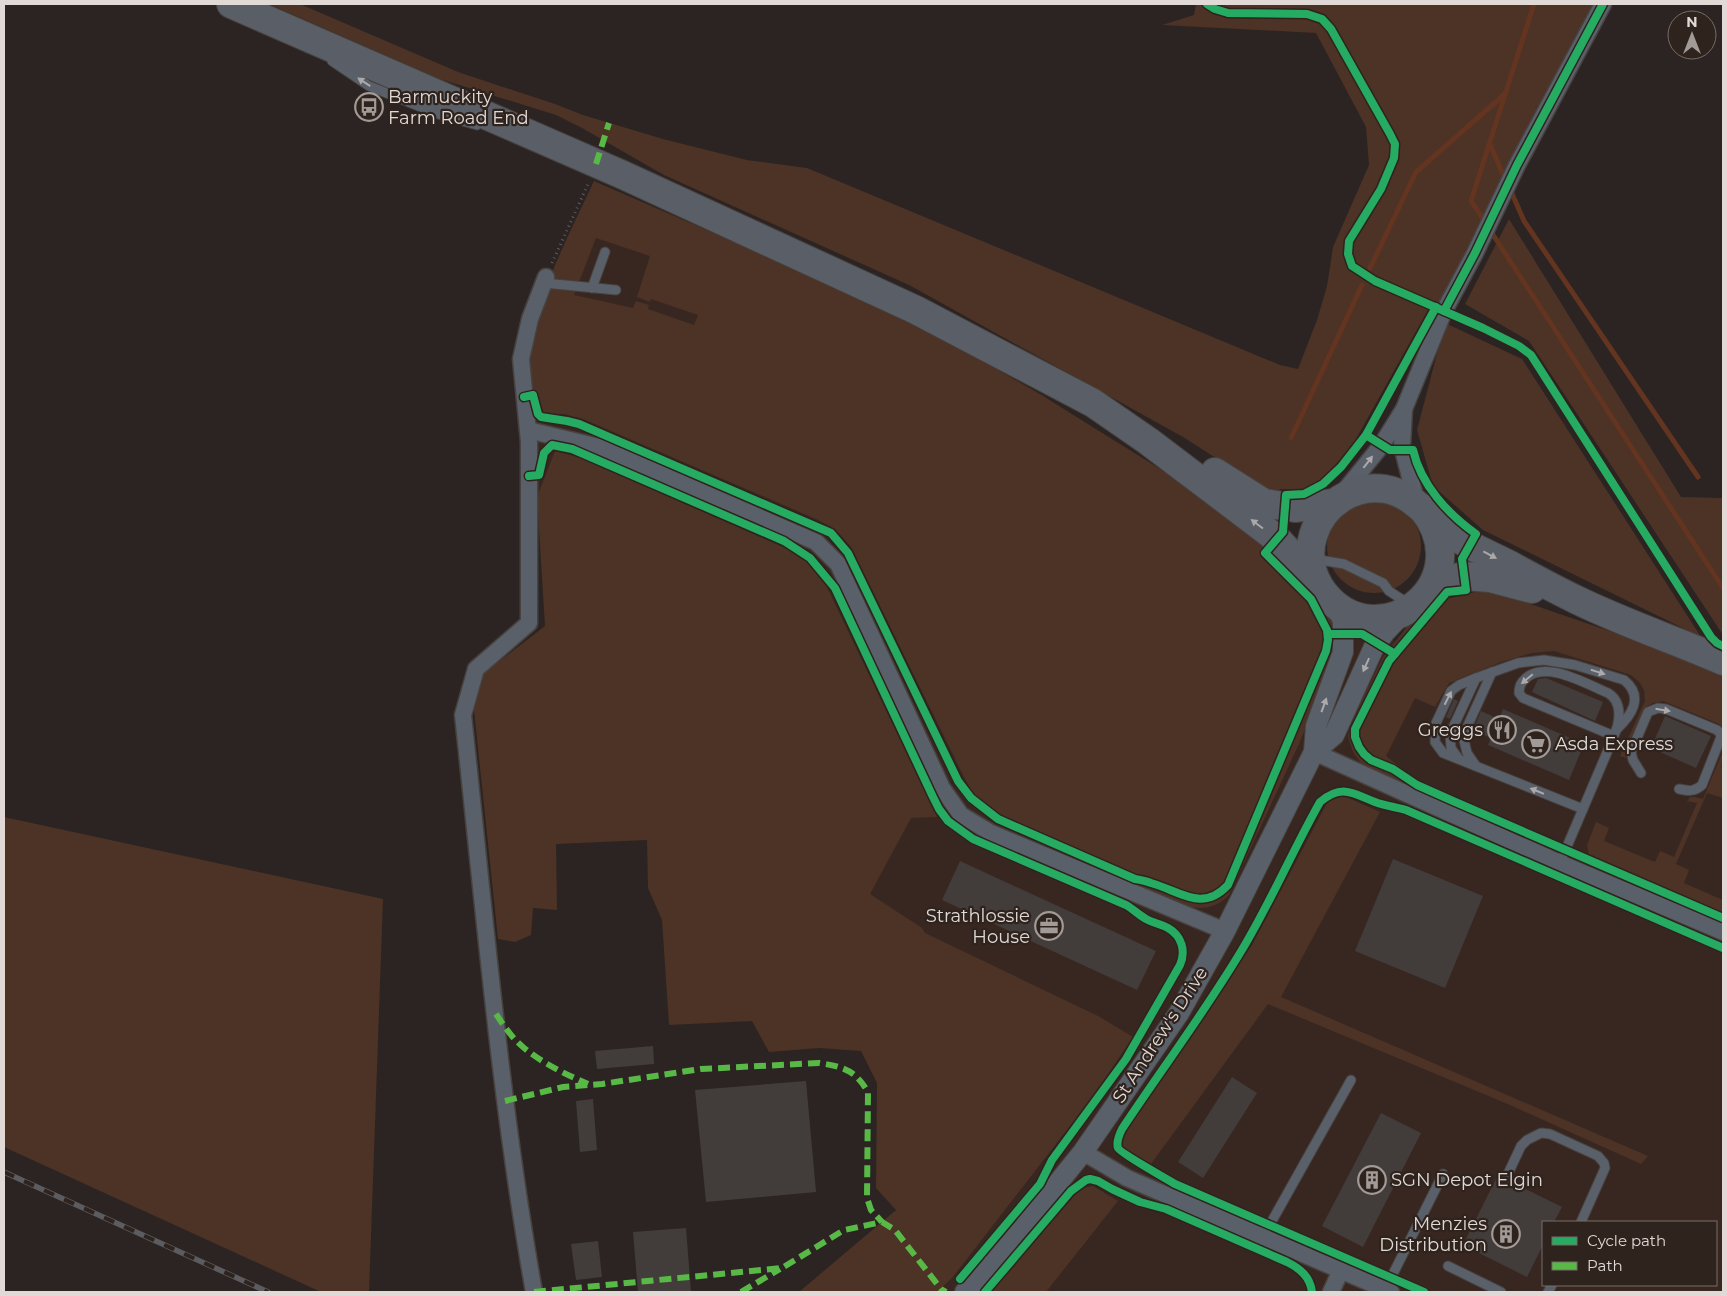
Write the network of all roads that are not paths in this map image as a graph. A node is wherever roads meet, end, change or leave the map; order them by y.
1 (231, 4) edge
2 (1603, 4) edge
3 (282, 26) junction
4 (559, 148) junction
5 (605, 252) dead end
6 (545, 280) joint
7 (592, 288) junction
8 (616, 290) dead end
9 (1404, 409) junction
10 (528, 430) junction
11 (1148, 441) junction
12 (1336, 502) junction
13 (1419, 506) junction
14 (1306, 565) junction
15 (1433, 584) junction
16 (1577, 600) junction
17 (1336, 605) junction
18 (1408, 609) junction
19 (1723, 661) edge
20 (1492, 672) junction
21 (1476, 678) junction
22 (1615, 734) junction
23 (1314, 752) junction
24 (1460, 760) junction
25 (1476, 766) junction
26 (1641, 773) dead end
27 (1679, 789) dead end
28 (1583, 809) junction
29 (1560, 862) junction
30 (1225, 931) junction
31 (1723, 932) edge
32 (1351, 1080) dead end
33 (1083, 1152) junction
34 (1443, 1174) dead end
35 (1506, 1178) dead end
36 (1581, 1221) edge
37 (1263, 1237) junction
38 (1448, 1266) dead end
39 (1341, 1270) junction
40 (1388, 1291) edge
41 (534, 1292) edge
42 (965, 1292) edge
43 (1331, 1292) edge
44 (1501, 1292) edge

1 - 3 highway
2 - 9 street
3 - 4 highway
4 -> 3 lane
4 - 11 highway
5 - 7 lane
6 - 7 lane
6 - 10 street
7 - 8 lane
12 -> 9 street
9 - 13 street
10 - 30 street
10 - 41 street
11 - 12 highway
14 -> 11 highway
12 - 13 highway
12 - 14 highway
13 - 15 highway
13 -> 16 highway
14 - 17 highway
14 - 18 lane
15 - 16 highway
15 - 18 highway
16 - 19 highway
17 - 18 highway
23 -> 17 street, St Andrew's Drive
18 -> 23 street, St Andrew's Drive
20 - 21 lane
20 -> 22 lane
20 - 25 lane
21 - 24 lane
24 -> 21 lane
22 -> 22 lane
22 - 28 lane
23 - 29 street
23 - 30 street, St Andrew's Drive
24 - 25 lane
28 -> 25 lane
26 -> 27 lane
28 - 29 lane
29 - 31 street
30 - 33 street, St Andrew's Drive
32 - 37 lane
33 - 37 street
33 - 42 street, St Andrew's Drive
34 - 40 lane
35 - 36 lane
37 - 39 street
38 - 44 lane
39 - 40 street
39 - 43 street

